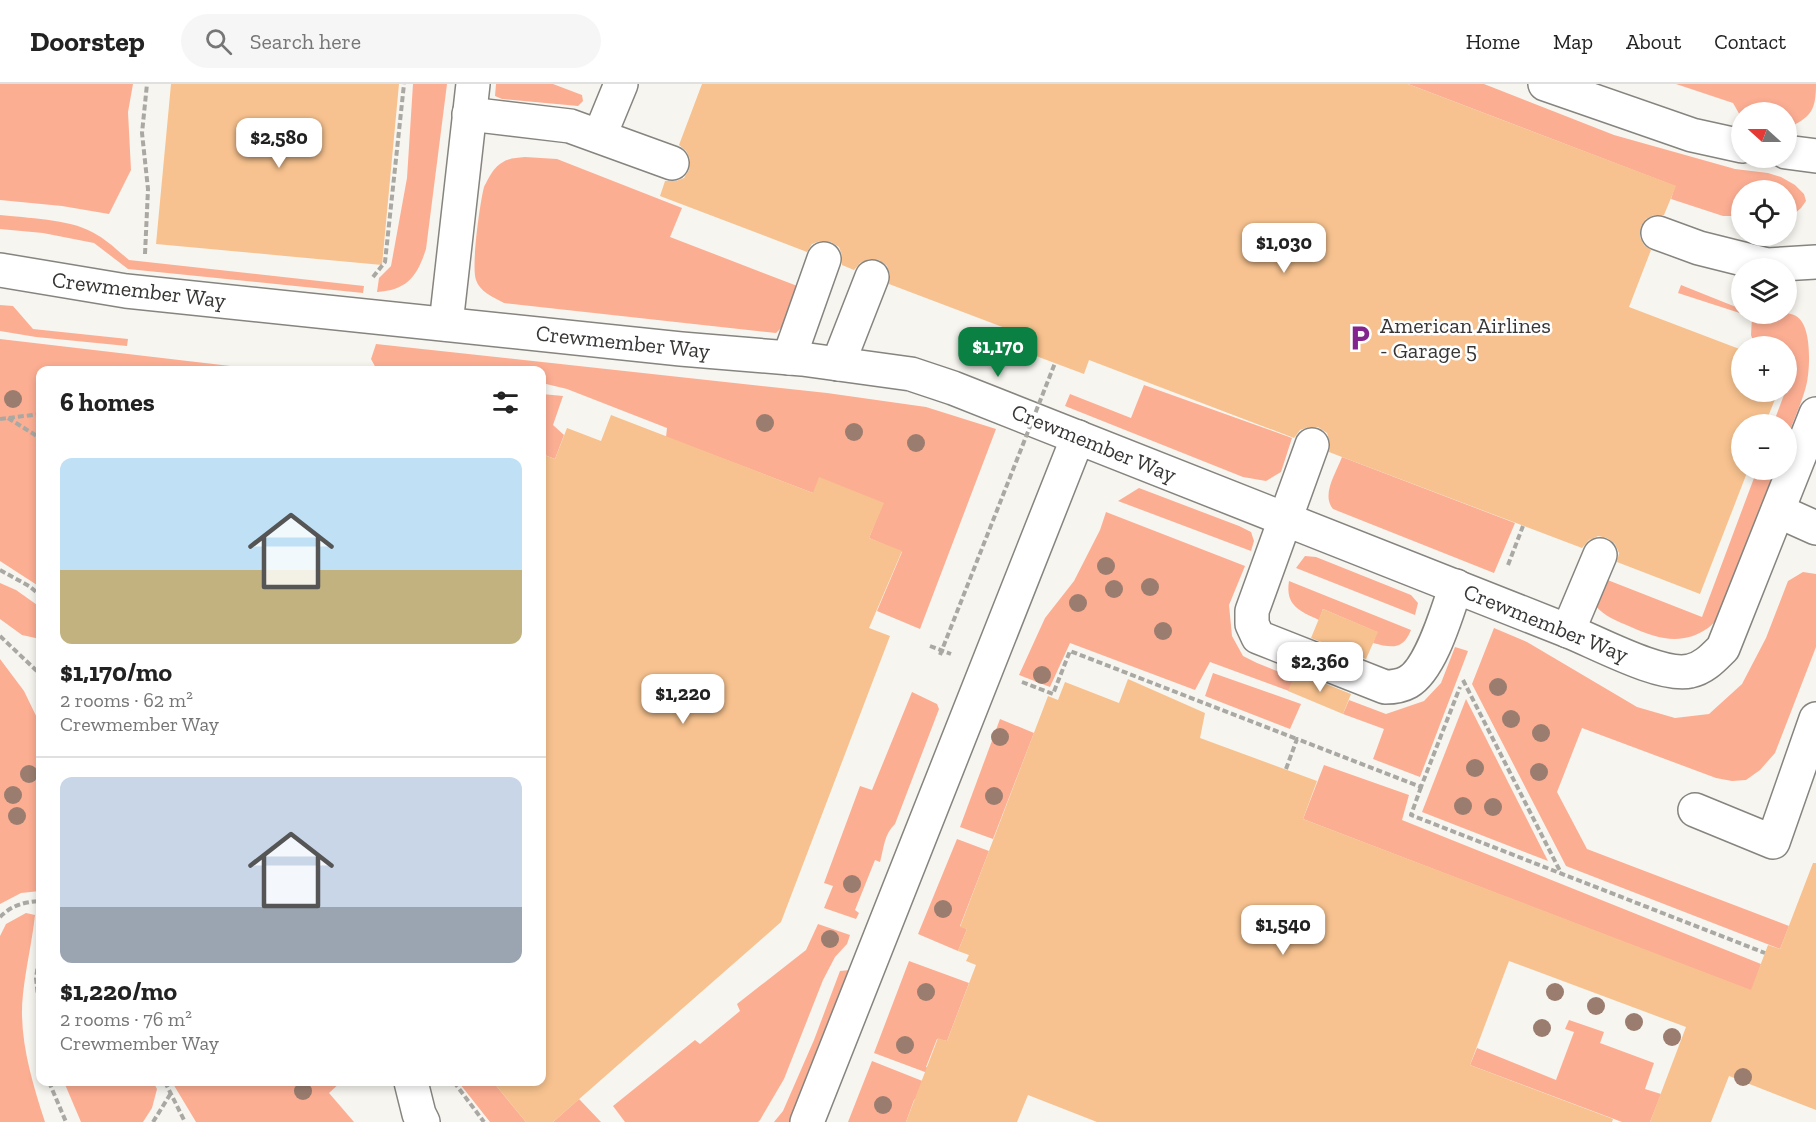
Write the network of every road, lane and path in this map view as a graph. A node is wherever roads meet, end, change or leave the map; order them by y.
1 (147, 84) edge
2 (404, 84) edge
3 (621, 84) edge
4 (1545, 84) edge
5 (471, 99) edge
6 (600, 135) junction
7 (1731, 144) edge
8 (1797, 153) edge
9 (1816, 156) edge
10 (672, 163) dead end
11 (1658, 233) dead end
12 (144, 255) dead end
13 (824, 259) dead end
14 (1816, 262) edge
15 (0, 270) edge
16 (373, 277) dead end
17 (872, 277) dead end
18 (446, 324) junction
19 (789, 358) junction
20 (1055, 363) dead end
21 (838, 364) junction
22 (36, 414) edge
23 (1816, 414) edge
24 (6, 417) junction
25 (0, 418) edge
26 (36, 436) edge
27 (1077, 437) junction
28 (1322, 449) dead end
29 (1778, 511) junction
30 (1293, 522) junction
31 (1816, 528) edge
32 (1600, 555) dead end
33 (0, 570) edge
34 (1456, 586) junction
35 (36, 592) edge
36 (1568, 631) junction
37 (0, 636) edge
38 (940, 655) dead end
39 (986, 668) junction
40 (36, 670) edge
41 (1463, 680) dead end
42 (1816, 719) edge
43 (1297, 739) dead end
44 (1421, 787) dead end
45 (1695, 810) dead end
46 (1562, 874) junction
47 (36, 901) edge
48 (0, 917) edge
49 (1765, 953) dead end
50 (51, 1086) edge
51 (167, 1086) edge
52 (412, 1086) edge
53 (456, 1086) edge
54 (171, 1093) junction
55 (154, 1120) edge
56 (66, 1122) edge
57 (185, 1122) edge
58 (423, 1122) edge
59 (484, 1122) edge
60 (807, 1122) edge

1 - 12 path
2 - 16 path
3 - 6 street
4 - 7 street
5 - 6 street
5 - 18 street
6 - 10 street
8 - 9 street
11 - 14 street
13 - 19 street
15 - 18 street, Crewmember Way
17 - 21 street
18 - 19 street, Crewmember Way
19 - 21 street, Crewmember Way
20 - 38 path, bridge
21 - 27 street, Crewmember Way
22 - 24 path
23 - 29 street, Crewmember Way
24 - 25 path
24 - 26 path
27 - 30 street, Crewmember Way
27 - 39 street
28 - 30 street
29 - 31 street
29 - 36 street, Crewmember Way
30 - 34 street, Crewmember Way
30 - 34 street
32 - 36 street
33 - 35 path
34 - 36 street, Crewmember Way
37 - 40 path
39 - 43 path
39 - 60 street
41 - 46 path
42 - 45 street
44 - 46 path
46 - 49 path
47 - 48 path
50 - 56 path
51 - 54 path
52 - 58 street
53 - 59 path
54 - 55 path
54 - 57 path

